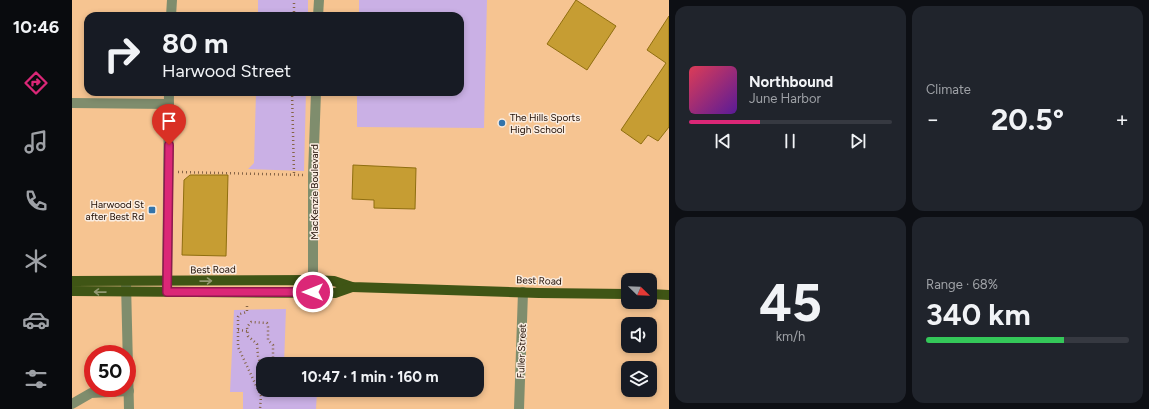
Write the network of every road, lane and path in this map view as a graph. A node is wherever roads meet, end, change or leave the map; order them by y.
1 (172, 0) edge
2 (294, 0) edge
3 (319, 0) edge
4 (171, 12) edge
5 (294, 12) edge
6 (318, 12) edge
7 (169, 96) edge
8 (292, 96) edge
9 (316, 96) edge
10 (72, 103) edge
11 (169, 104) junction
12 (169, 172) junction
13 (294, 174) junction
14 (313, 175) junction
15 (313, 280) junction
16 (72, 281) edge
17 (126, 281) junction
18 (167, 281) junction
19 (352, 287) junction
20 (72, 291) edge
21 (125, 292) junction
22 (167, 292) junction
23 (313, 292) junction
24 (523, 292) junction
25 (621, 294) edge
26 (657, 294) edge
27 (669, 294) edge
28 (247, 306) dead end
29 (238, 330) junction
30 (247, 331) junction
31 (127, 345) edge
32 (258, 357) edge
33 (273, 357) edge
34 (85, 397) edge
35 (129, 397) edge
36 (72, 404) edge
37 (129, 409) edge
38 (260, 409) edge
39 (519, 409) edge

1 - 4 street
2 - 5 path
3 - 6 street
7 - 11 street
8 - 13 path
9 - 14 street, MacKenzie Boulevard
10 - 11 street
11 - 12 street
12 - 13 path
12 - 18 street
13 - 14 path
14 - 15 street, MacKenzie Boulevard
18 -> 15 main road, Best Road
15 - 19 main road, Best Road
15 - 23 street, MacKenzie Boulevard
16 - 17 main road, Best Road
17 - 18 main road, Best Road
17 - 21 street
18 - 22 street
19 - 23 main road, Best Road
19 - 24 main road, Best Road
21 -> 20 main road, Best Road
21 - 22 main road, Best Road
21 - 31 street
22 - 23 main road, Best Road
24 - 25 main road, Best Road
24 - 39 street, Fuller Street
26 - 27 main road
28 - 29 path
29 - 30 path
29 - 38 path
30 - 32 path
30 - 33 path
34 - 36 street
35 - 37 street

